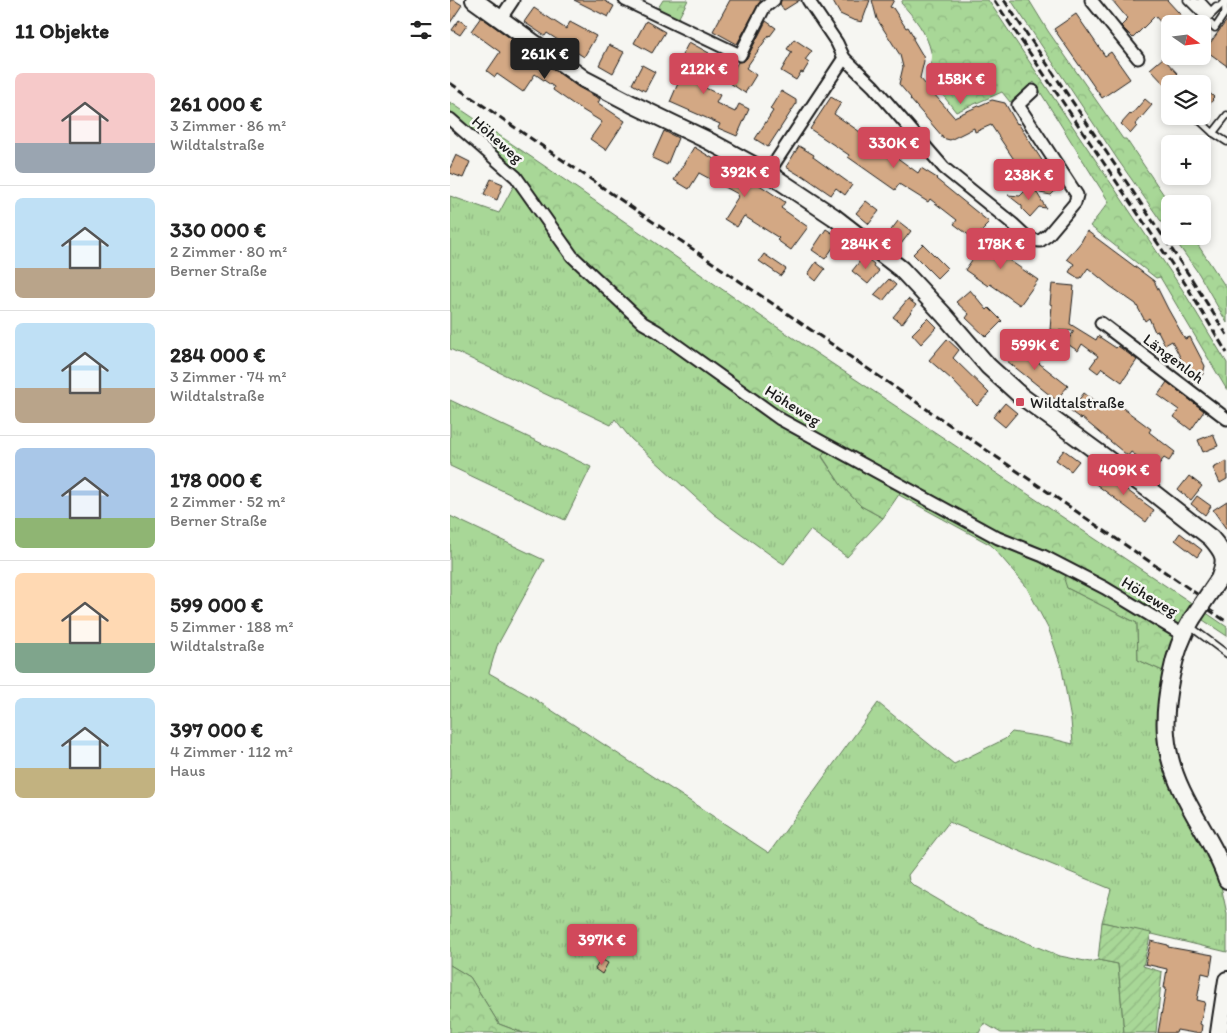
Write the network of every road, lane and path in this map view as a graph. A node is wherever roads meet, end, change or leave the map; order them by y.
1 (474, 0) edge
2 (513, 0) edge
3 (625, 0) edge
4 (774, 0) edge
5 (808, 0) edge
6 (1091, 0) edge
7 (1187, 0) edge
8 (1194, 0) edge
9 (1201, 0) edge
10 (1225, 1) edge
11 (501, 18) junction
12 (844, 58) junction
13 (1138, 58) dead end
14 (1033, 91) dead end
15 (1227, 115) edge
16 (450, 119) edge
17 (1205, 125) edge
18 (1214, 133) junction
19 (1227, 142) edge
20 (768, 173) junction
21 (1101, 323) dead end
22 (1227, 419) edge
23 (1225, 555) edge
24 (1188, 626) junction
25 (1227, 654) edge
26 (1227, 880) edge
27 (1227, 980) edge
28 (1220, 1033) edge

1 - 11 street
2 - 11 street
3 - 4 street
5 - 12 street
6 - 13 street
7 - 10 lane
8 - 10 lane
9 - 10 lane
11 - 20 street
12 - 14 street
12 - 20 street
15 - 18 lane
16 - 24 street, Höheweg
17 - 18 lane
18 - 19 lane
20 - 23 street
21 - 22 street, Längenloh
23 - 24 street, bridge
24 - 25 lane
24 - 26 street
27 - 28 street

